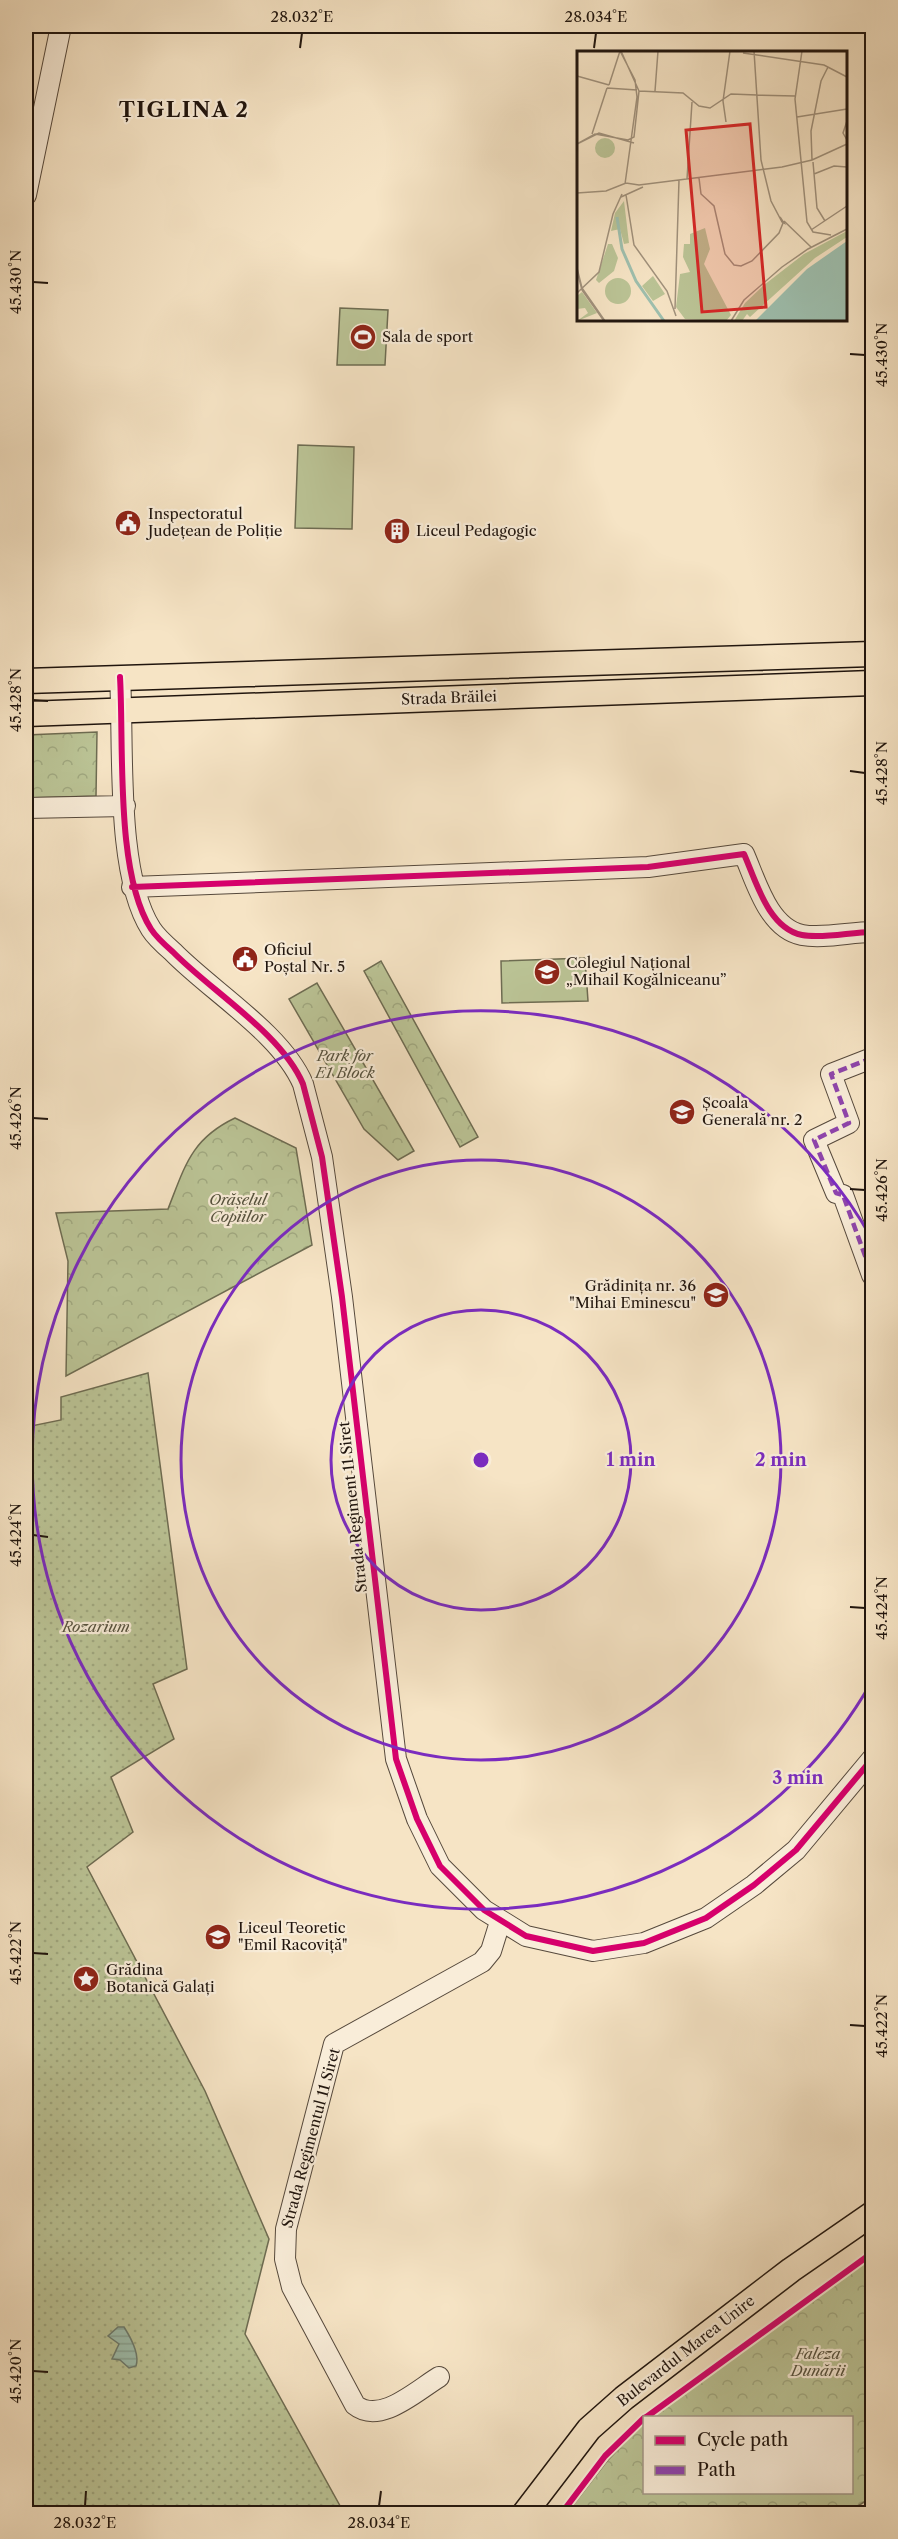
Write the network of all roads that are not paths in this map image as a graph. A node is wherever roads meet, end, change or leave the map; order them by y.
1 (61, 26) edge
2 (26, 195) edge
3 (873, 654) edge
4 (120, 677) junction
5 (26, 681) edge
6 (873, 683) edge
7 (122, 709) junction
8 (26, 714) edge
9 (125, 806) junction
10 (26, 808) edge
11 (132, 887) junction
12 (873, 932) edge
13 (873, 1058) edge
14 (873, 1275) edge
15 (873, 1759) edge
16 (500, 1922) junction
17 (873, 2214) edge
18 (438, 2378) dead end
19 (524, 2514) edge

1 - 2 street
3 - 4 main road, Strada Brăilei
4 - 5 main road, Strada Brăilei
4 - 7 street, Strada Regiment 11 Siret
6 - 7 main road, Strada Brăilei
7 - 8 main road, Strada Brăilei
7 - 9 street, Strada Regiment 11 Siret
9 - 10 street
9 - 11 street, Strada Regiment 11 Siret
11 - 12 street
11 - 16 street, Strada Regiment 11 Siret
13 - 14 street
15 - 16 street, Strada Regiment 11 Siret
16 - 18 street, Strada Regimentul 11 Siret
17 - 19 main road, Bulevardul Marea Unire

